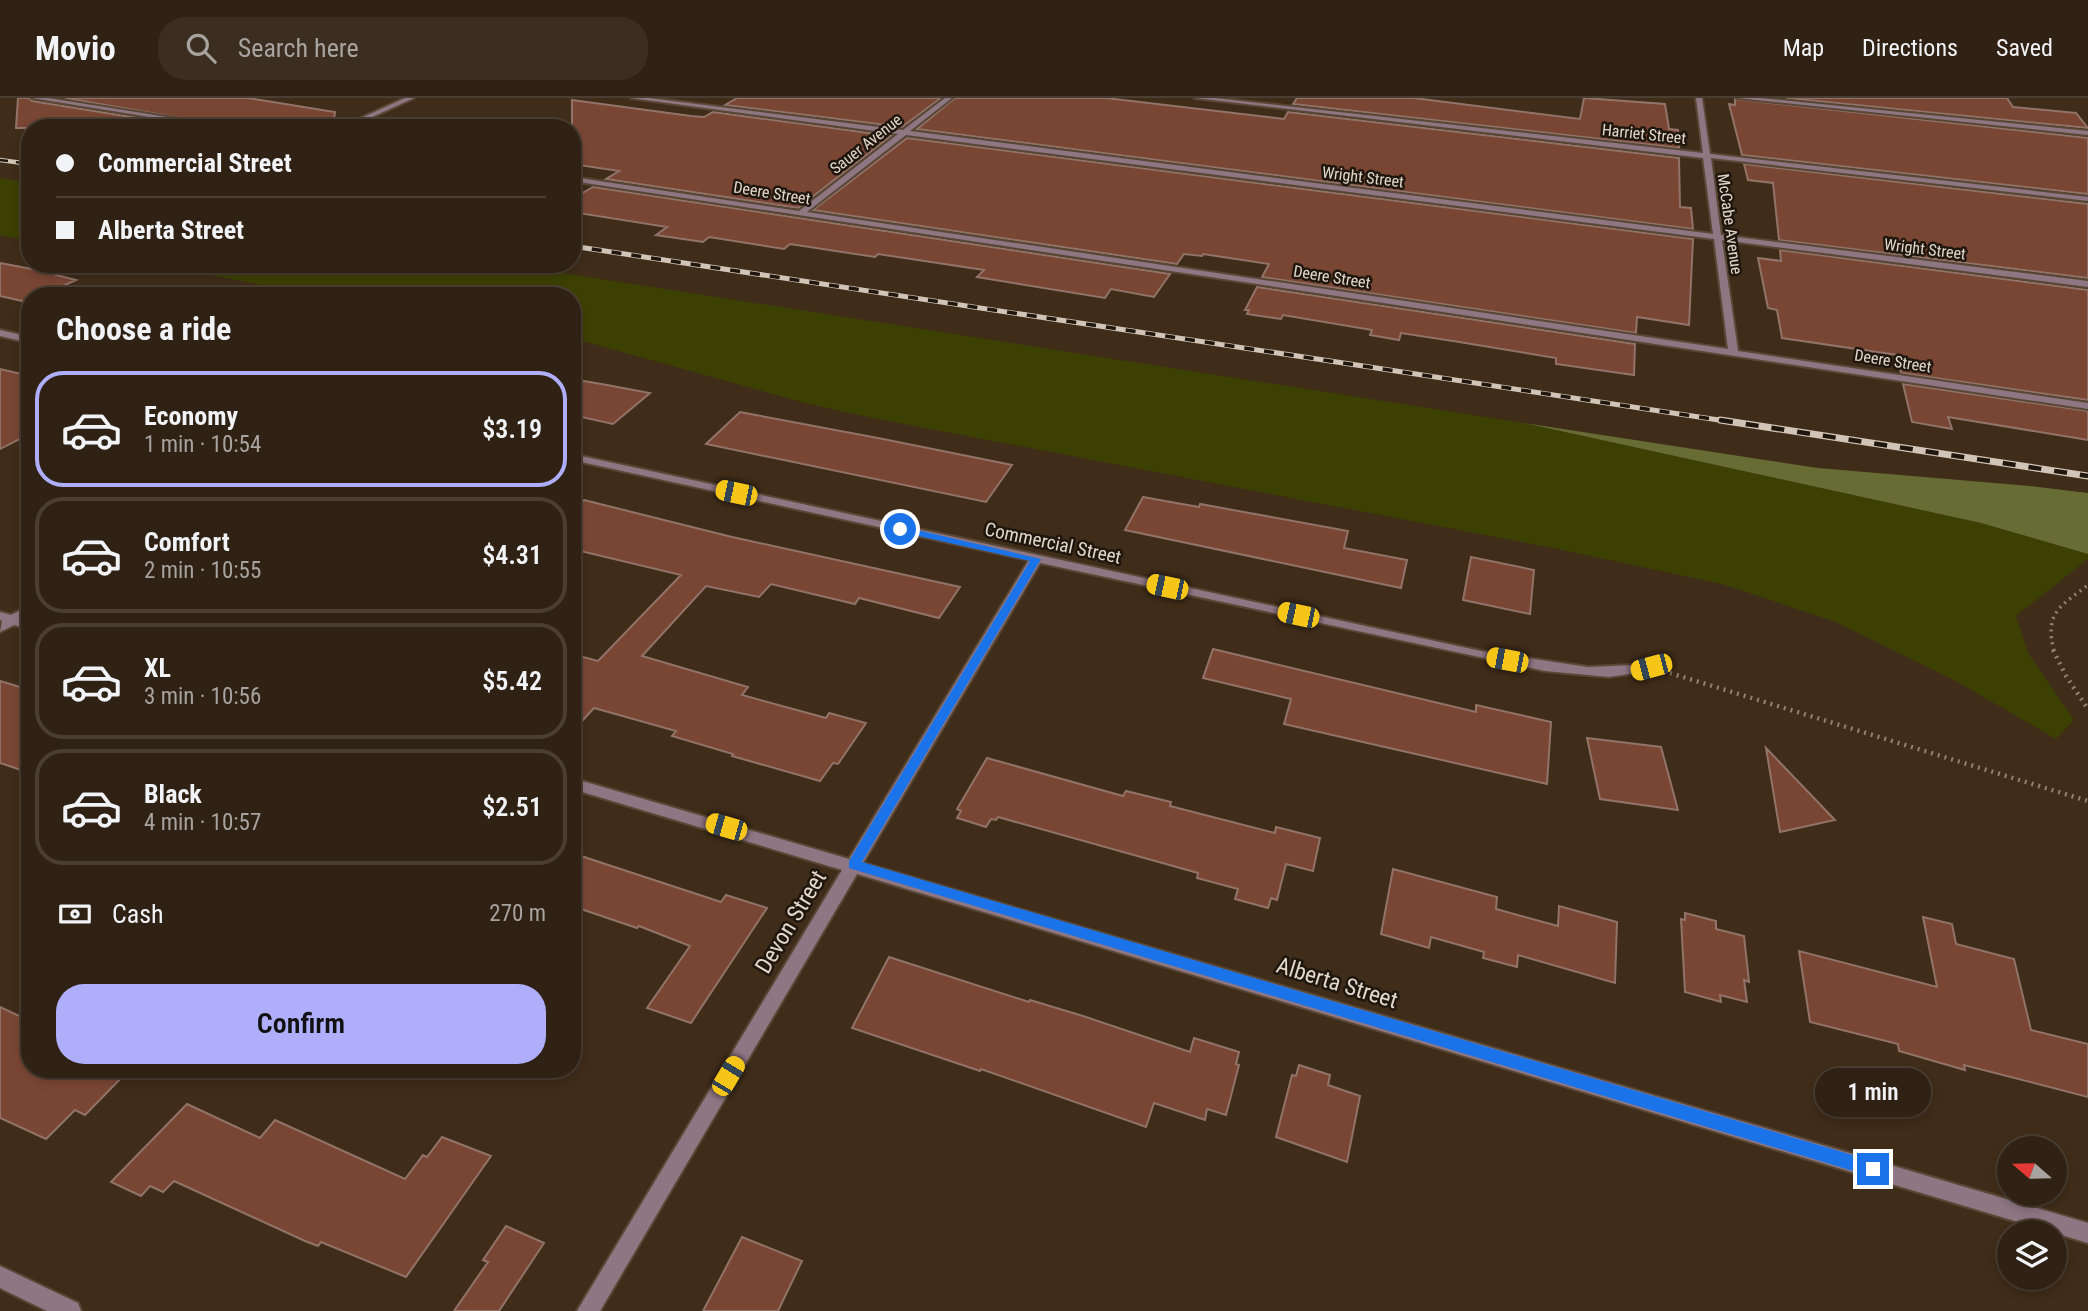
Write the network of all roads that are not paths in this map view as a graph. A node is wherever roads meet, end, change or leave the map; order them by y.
1 (35, 98) edge
2 (411, 98) edge
3 (634, 98) edge
4 (949, 98) edge
5 (1198, 98) edge
6 (1699, 98) edge
7 (1740, 98) edge
8 (174, 119) edge
9 (363, 119) edge
10 (904, 133) junction
11 (2088, 133) edge
12 (1707, 156) junction
13 (581, 180) edge
14 (2088, 199) edge
15 (801, 213) junction
16 (1717, 237) junction
17 (2088, 284) edge
18 (0, 333) edge
19 (21, 338) edge
20 (1733, 353) junction
21 (2088, 406) edge
22 (581, 459) edge
23 (1036, 559) junction
24 (6, 618) edge
25 (0, 628) edge
26 (1651, 667) road end
27 (581, 786) edge
28 (854, 864) junction
29 (2088, 1233) edge
30 (0, 1277) edge
31 (69, 1311) edge
32 (588, 1311) edge

1 - 8 street
2 - 9 street
3 - 10 street, Wright Street
4 - 10 street, Sauer Avenue
5 - 12 street, Harriet Street
6 - 12 street, McCabe Avenue
7 - 11 street
10 - 15 street, Sauer Avenue
10 - 16 street, Wright Street
12 - 14 street, Harriet Street
12 - 16 street, McCabe Avenue
13 - 15 street, Deere Street
15 - 20 street, Deere Street
16 - 17 street, Wright Street
16 - 20 street, McCabe Avenue
18 - 19 street
20 - 21 street, Deere Street
22 - 23 street, Commercial Street
23 - 26 street, Commercial Street
23 - 28 street, Devon Street
24 - 25 street
27 - 28 street, Alberta Street
28 - 29 street, Alberta Street
28 - 32 street, Devon Street
30 - 31 street

